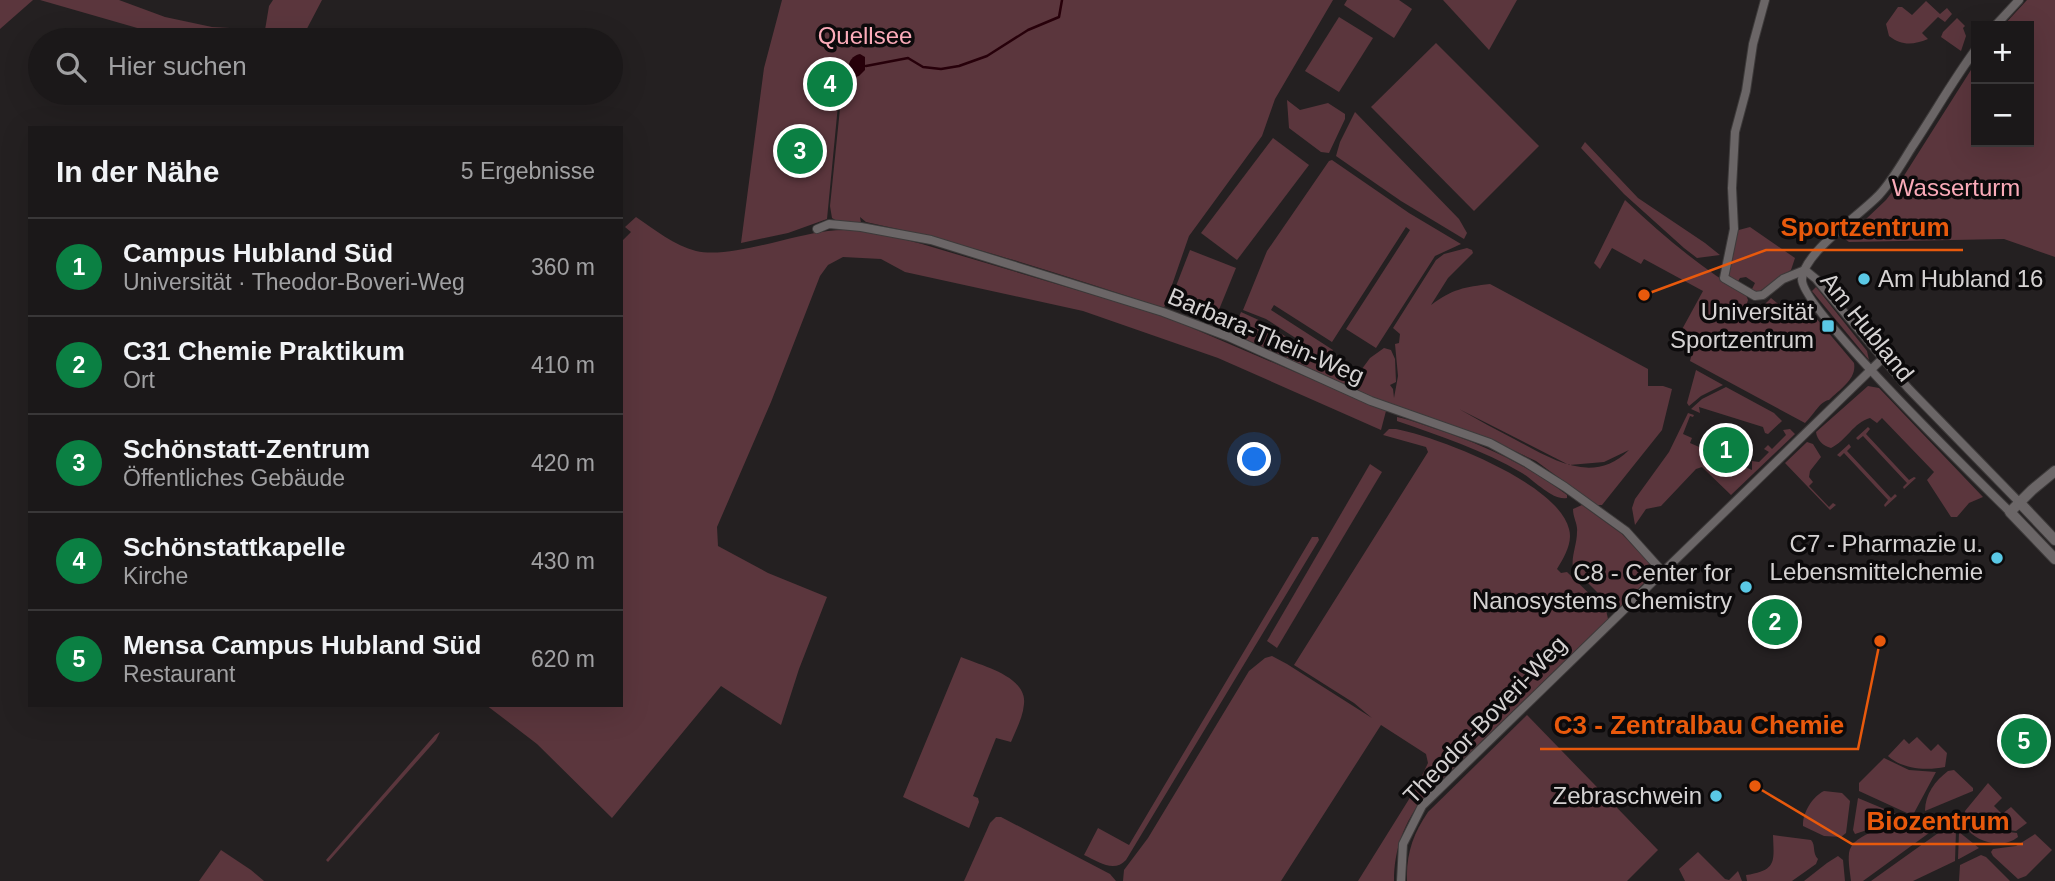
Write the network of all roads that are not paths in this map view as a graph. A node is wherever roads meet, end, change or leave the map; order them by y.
1 (1765, 0) edge
2 (2019, 0) edge
3 (2000, 21) edge
4 (1971, 57) edge
5 (817, 229) dead end
6 (1805, 270) junction
7 (1882, 359) junction
8 (1870, 370) junction
9 (2055, 471) edge
10 (2019, 502) junction
11 (2010, 512) junction
12 (2055, 540) edge
13 (2055, 559) edge
14 (1662, 571) junction
15 (1401, 881) edge

1 - 6 street
2 - 3 street
4 - 6 street
5 - 14 street, Barbara-Thein-Weg
6 - 7 street, Am Hubland
6 - 8 street, Am Hubland
7 - 8 street, Theodor-Boveri-Weg
7 - 10 street, Am Hubland
8 - 11 street, Am Hubland
8 - 14 street, Theodor-Boveri-Weg
9 - 10 street
10 - 11 street
10 - 12 street, Am Hubland
11 - 13 street, Am Hubland
14 - 15 street, Theodor-Boveri-Weg

